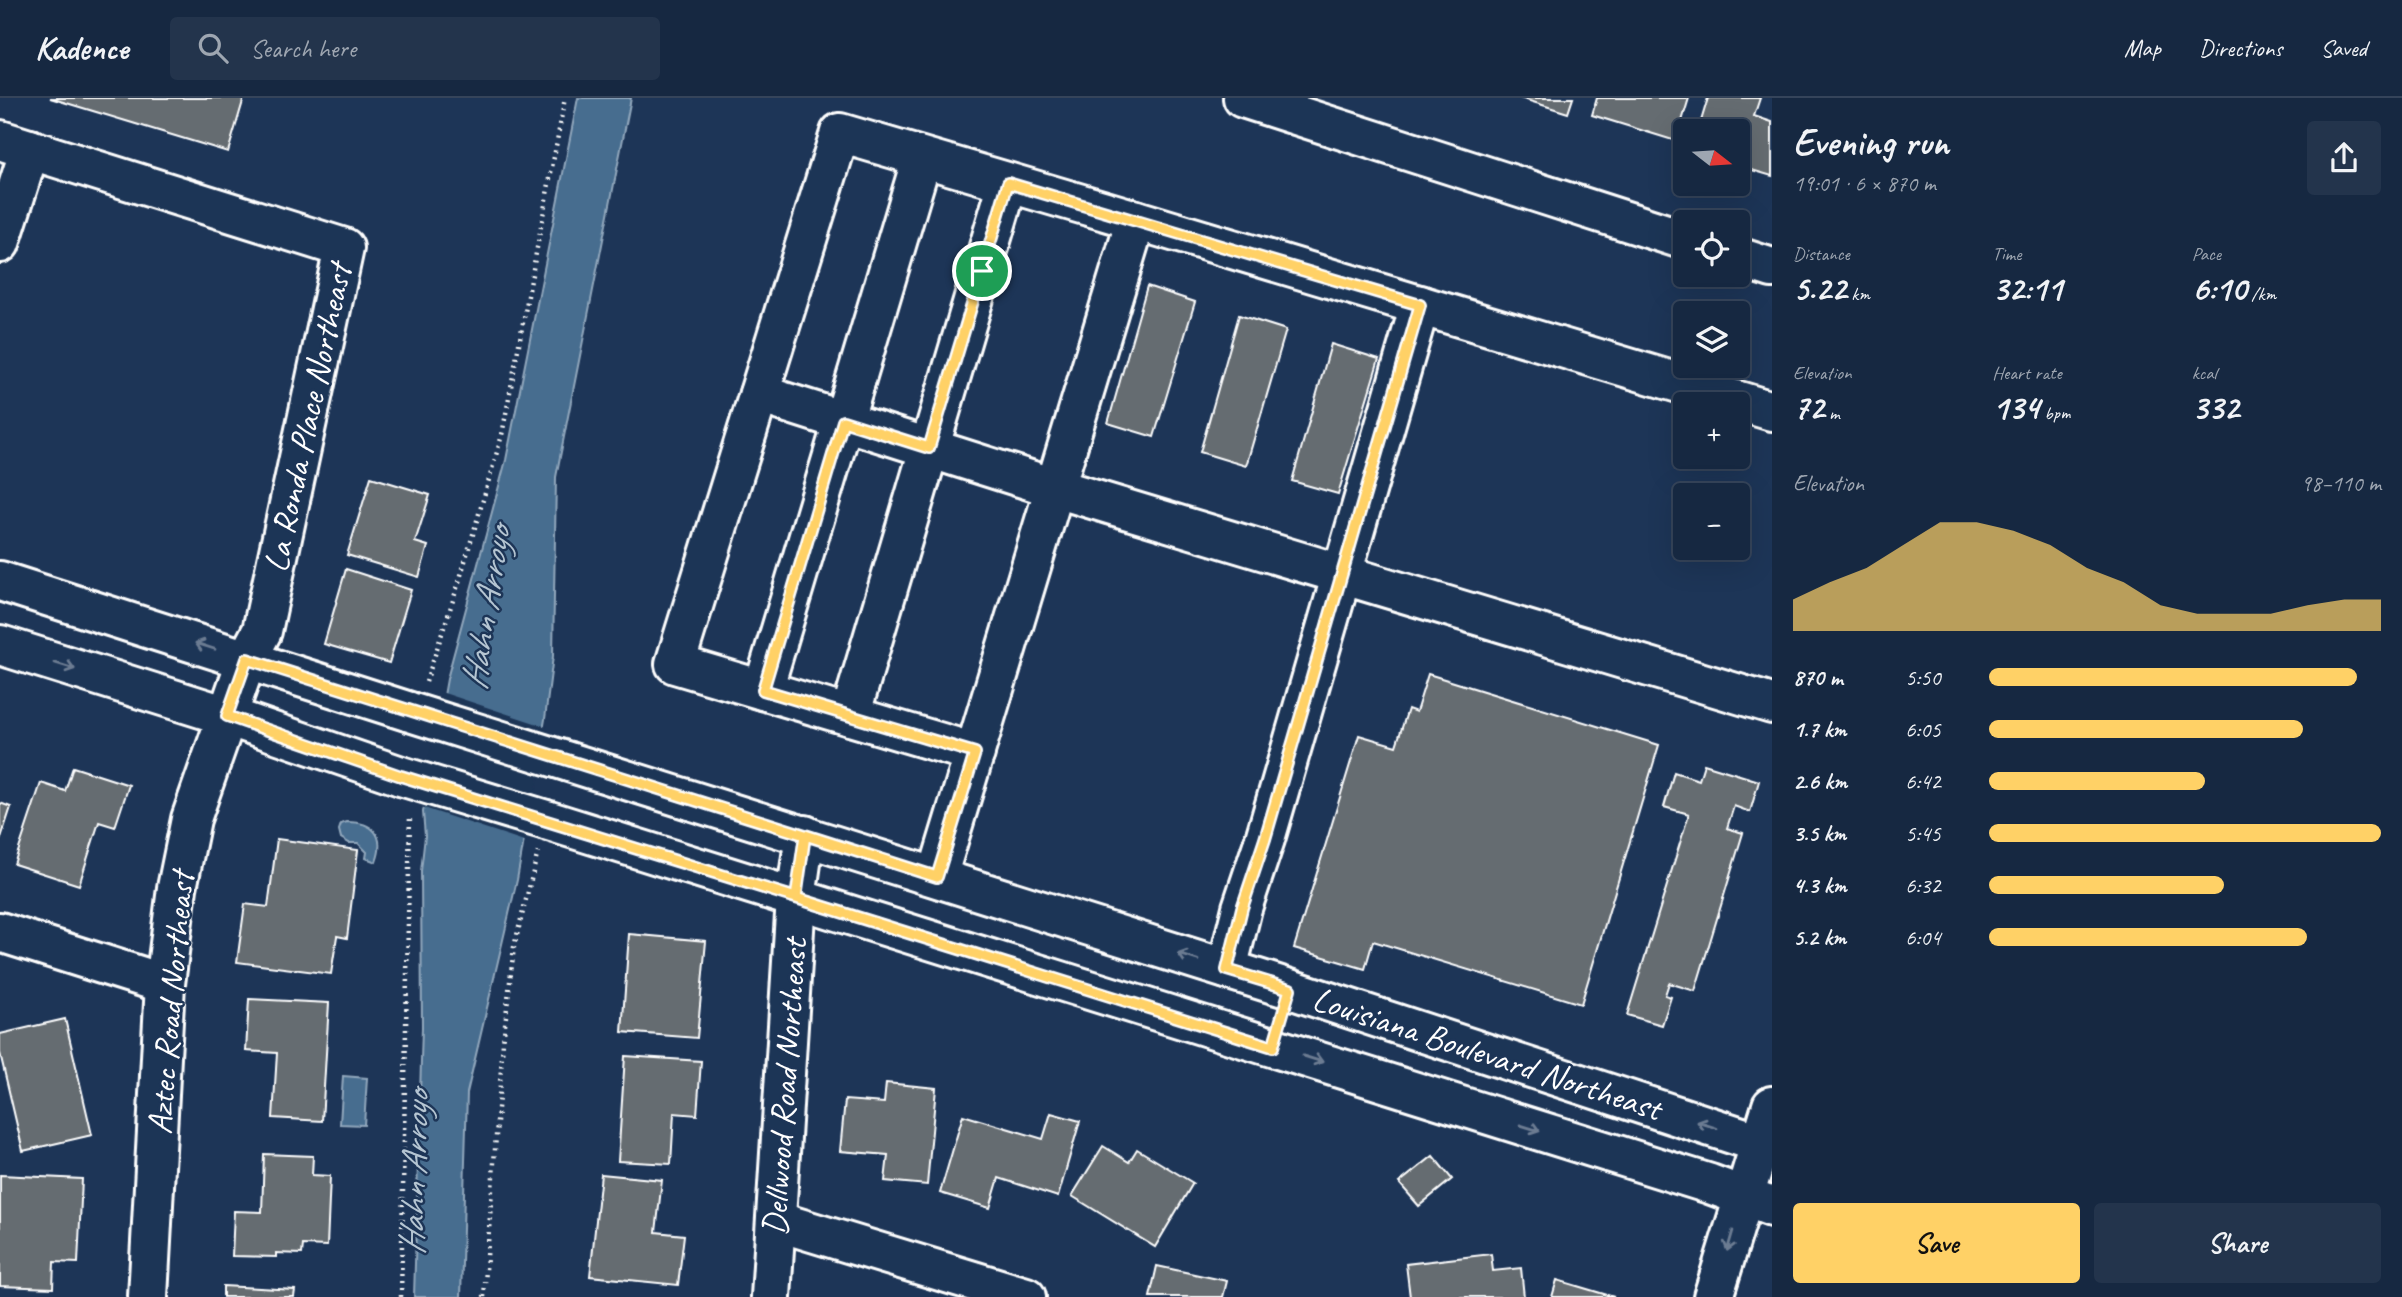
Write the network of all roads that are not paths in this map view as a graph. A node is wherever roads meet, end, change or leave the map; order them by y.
1 (1243, 98) edge
2 (15, 145) edge
3 (922, 158) junction
4 (1008, 183) junction
5 (1136, 220) junction
6 (1673, 236) edge
7 (0, 243) edge
8 (1750, 261) edge
9 (1772, 268) edge
10 (1420, 305) junction
11 (759, 394) junction
12 (1772, 411) edge
13 (843, 421) junction
14 (929, 448) junction
15 (1055, 488) junction
16 (1341, 574) junction
17 (0, 581) edge
18 (0, 645) edge
19 (247, 659) junction
20 (763, 690) junction
21 (1772, 704) edge
22 (227, 716) junction
23 (849, 716) junction
24 (975, 753) junction
25 (805, 835) junction
26 (937, 877) junction
27 (796, 898) junction
28 (0, 932) edge
29 (1227, 970) junction
30 (164, 984) junction
31 (1290, 989) junction
32 (1273, 1047) junction
33 (1772, 1106) edge
34 (1766, 1145) edge
35 (1758, 1201) edge
36 (776, 1221) junction
37 (148, 1297) edge
38 (771, 1297) edge
39 (1026, 1297) edge
40 (1713, 1297) edge

1 - 6 main road
2 - 7 main road, La Ronda Place Northeast
2 - 19 main road, La Ronda Place Northeast
3 - 4 main road
3 - 11 main road
3 - 13 main road
4 - 5 main road
4 - 14 main road
5 - 10 main road
5 - 15 main road
8 - 9 main road
10 - 12 main road
10 - 16 main road
11 - 13 main road
11 - 20 main road
13 - 14 main road
13 - 20 main road
14 - 15 main road
14 - 23 main road
15 - 16 main road
15 - 24 main road
16 - 21 main road
16 - 29 main road
19 -> 17 main road, Louisiana Boulevard Northeast
18 -> 22 main road, Louisiana Boulevard Northeast
19 - 22 main road, Aztec Road Northeast
19 - 25 main road, Louisiana Boulevard Northeast, bridge
20 - 23 main road
22 - 27 main road, Louisiana Boulevard Northeast, bridge
22 - 30 main road, Aztec Road Northeast
23 - 24 main road
24 - 26 main road
25 - 26 main road, Louisiana Boulevard Northeast
25 - 27 main road, Dellwood Road Northeast
29 -> 26 main road, Louisiana Boulevard Northeast
27 - 32 main road, Louisiana Boulevard Northeast
27 - 36 main road, Dellwood Road Northeast
28 - 30 main road
29 - 31 main road, Louisiana Boulevard Northeast
30 - 37 main road, Aztec Road Northeast
31 - 32 main road
34 -> 31 main road, Louisiana Boulevard Northeast
32 -> 35 main road, Louisiana Boulevard Northeast
33 - 34 main road
34 - 35 main road
35 -> 40 main road
36 - 38 main road, Dellwood Road Northeast
36 - 39 main road

